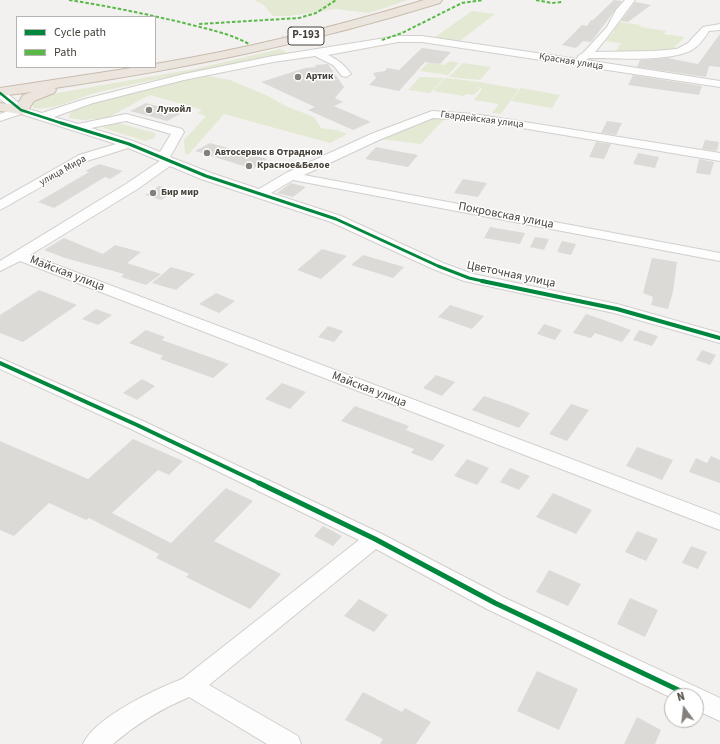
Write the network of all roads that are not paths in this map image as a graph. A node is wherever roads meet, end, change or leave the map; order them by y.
1 (436, 0) edge
2 (630, 0) edge
3 (717, 27) edge
4 (316, 53) junction
5 (587, 55) junction
6 (574, 62) junction
7 (174, 65) junction
8 (155, 68) edge
9 (156, 68) edge
10 (346, 74) dead end
11 (720, 84) edge
12 (0, 93) edge
13 (0, 107) edge
14 (21, 110) junction
15 (46, 116) junction
16 (0, 118) edge
17 (80, 127) junction
18 (129, 144) junction
19 (720, 157) edge
20 (166, 160) junction
21 (291, 176) junction
22 (260, 194) junction
23 (0, 206) edge
24 (19, 256) junction
25 (720, 257) edge
26 (0, 267) edge
27 (720, 338) edge
28 (0, 363) edge
29 (720, 523) edge
30 (375, 539) junction
31 (190, 686) junction
32 (674, 688) edge
33 (704, 702) edge
34 (720, 710) edge
35 (95, 744) edge
36 (288, 744) edge

1 - 7 highway, Р-193
2 - 5 street
3 - 5 street
4 - 6 street, Красная улица
4 - 10 street
4 - 15 street, Красная улица
5 - 6 street
6 - 11 street, Красная улица
7 - 9 highway, Р-193
7 - 14 highway
8 - 12 highway, Р-193
12 - 14 street
13 - 14 highway
14 - 15 street, Цветочная улица
14 - 16 street
15 - 17 street, Цветочная улица
17 - 18 street, Цветочная улица
17 - 20 street
18 - 20 street, Цветочная улица
18 - 23 street, улица Мира
19 - 21 street, Гвардейская улица
20 - 22 street, Цветочная улица
20 - 24 street
21 - 22 street, Гвардейская улица
21 - 25 street, Покровская улица
22 - 27 street, Цветочная улица
24 - 26 street
24 - 29 street, Майская улица
28 - 30 street
30 - 31 street
30 - 32 street
31 - 35 street
31 - 36 street
33 - 34 street

